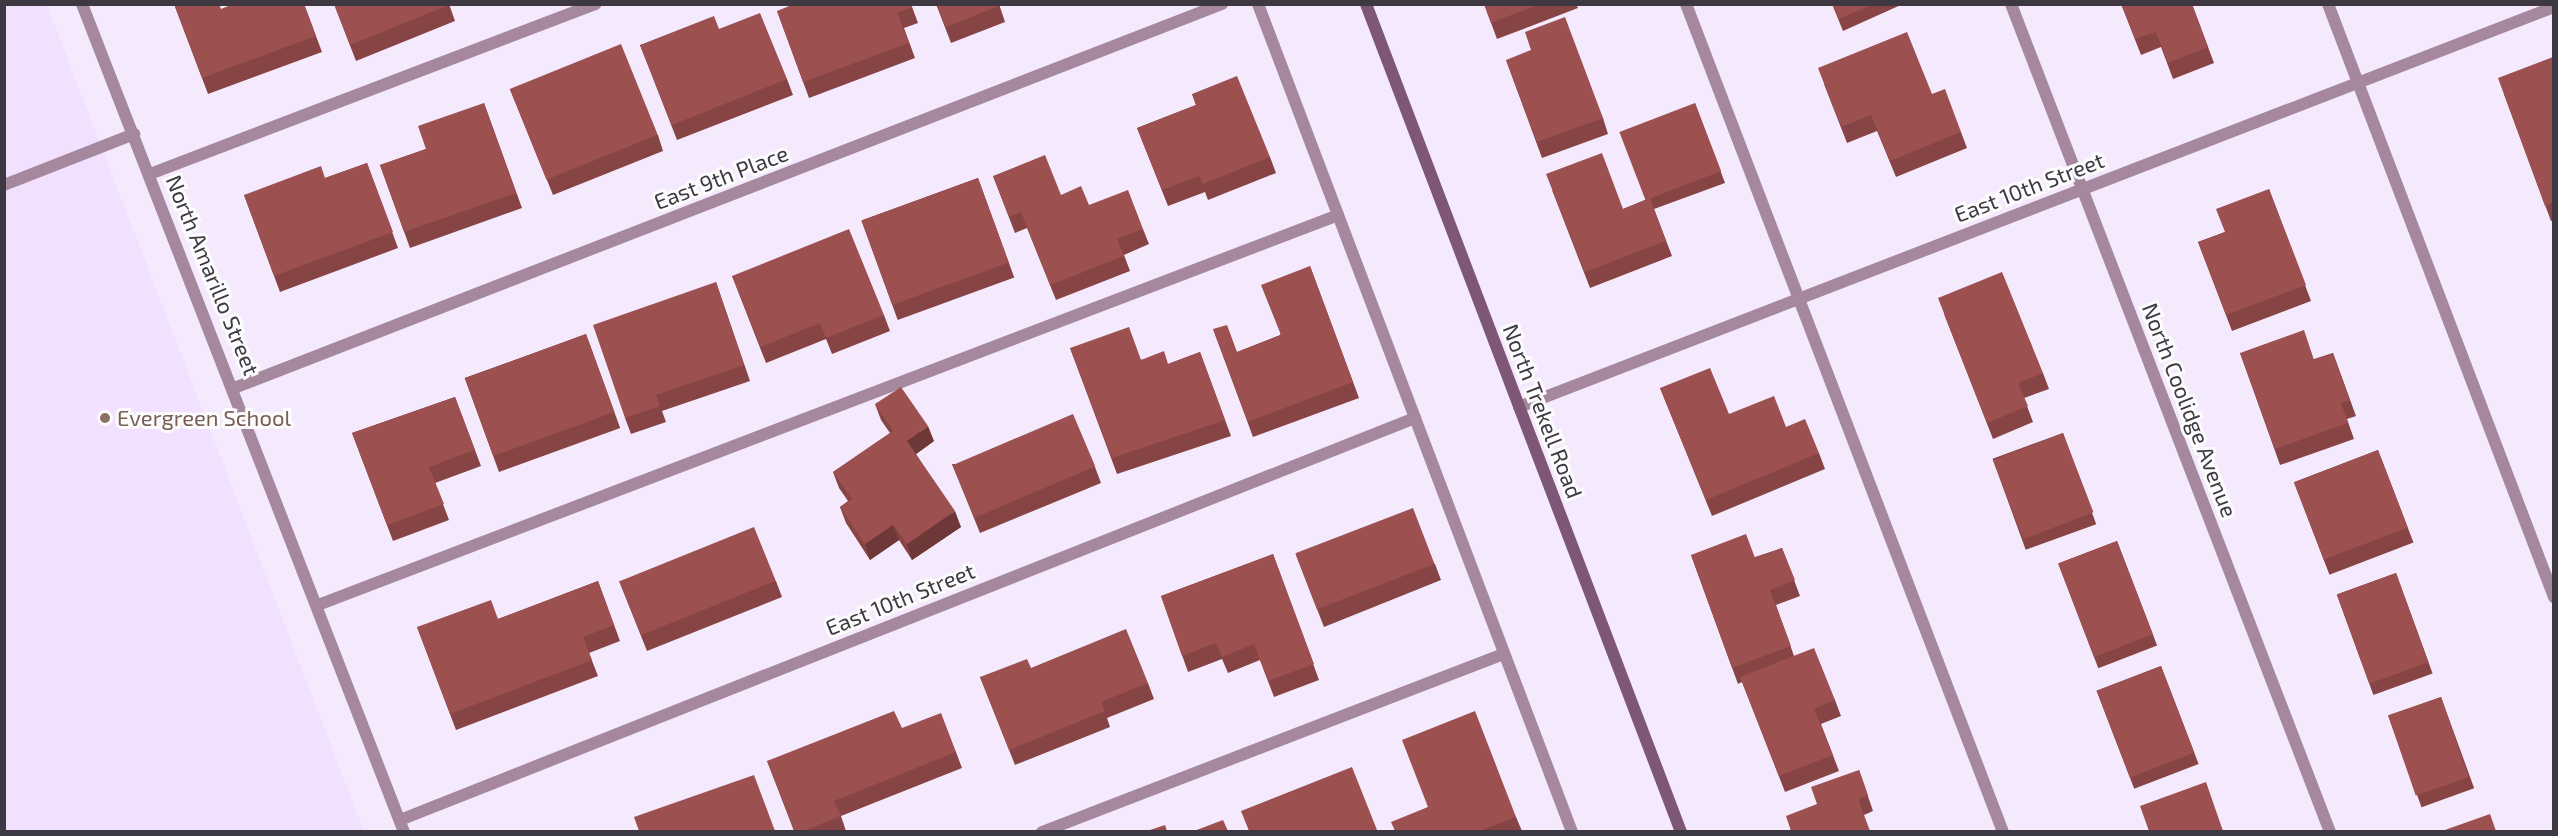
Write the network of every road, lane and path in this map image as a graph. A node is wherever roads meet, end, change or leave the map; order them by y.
1 (82, 4) edge
2 (596, 4) edge
3 (1222, 4) edge
4 (1258, 4) edge
5 (1365, 4) edge
6 (1686, 4) edge
7 (2011, 4) edge
8 (2328, 4) edge
9 (2553, 7) edge
10 (2357, 83) junction
11 (134, 134) junction
12 (150, 174) junction
13 (4, 185) edge
14 (2082, 189) junction
15 (1338, 215) junction
16 (1799, 298) junction
17 (234, 388) junction
18 (1519, 407) junction
19 (1415, 418) junction
20 (2553, 597) edge
21 (318, 605) junction
22 (1504, 654) junction
23 (402, 826) edge
24 (1042, 831) edge
25 (1572, 831) edge
26 (1681, 831) edge
27 (2002, 831) edge
28 (2330, 831) edge

1 - 11 street, North Amarillo Street
2 - 12 street
3 - 17 street, East 9th Place
4 - 15 street
5 - 18 main road, North Trekell Road
6 - 16 street
7 - 14 street, North Coolidge Avenue
8 - 10 street
9 - 10 street, East 10th Street
10 - 14 street, East 10th Street
10 - 20 street
11 - 12 street, North Amarillo Street
11 - 13 street
12 - 17 street, North Amarillo Street
14 - 16 street, East 10th Street
14 - 28 street, North Coolidge Avenue
15 - 19 street
15 - 21 street
16 - 18 street, East 10th Street
16 - 27 street
17 - 21 street, North Amarillo Street
18 - 26 main road, North Trekell Road
19 - 22 street
19 - 23 street, East 10th Street
21 - 23 street, North Amarillo Street
22 - 24 street
22 - 25 street

